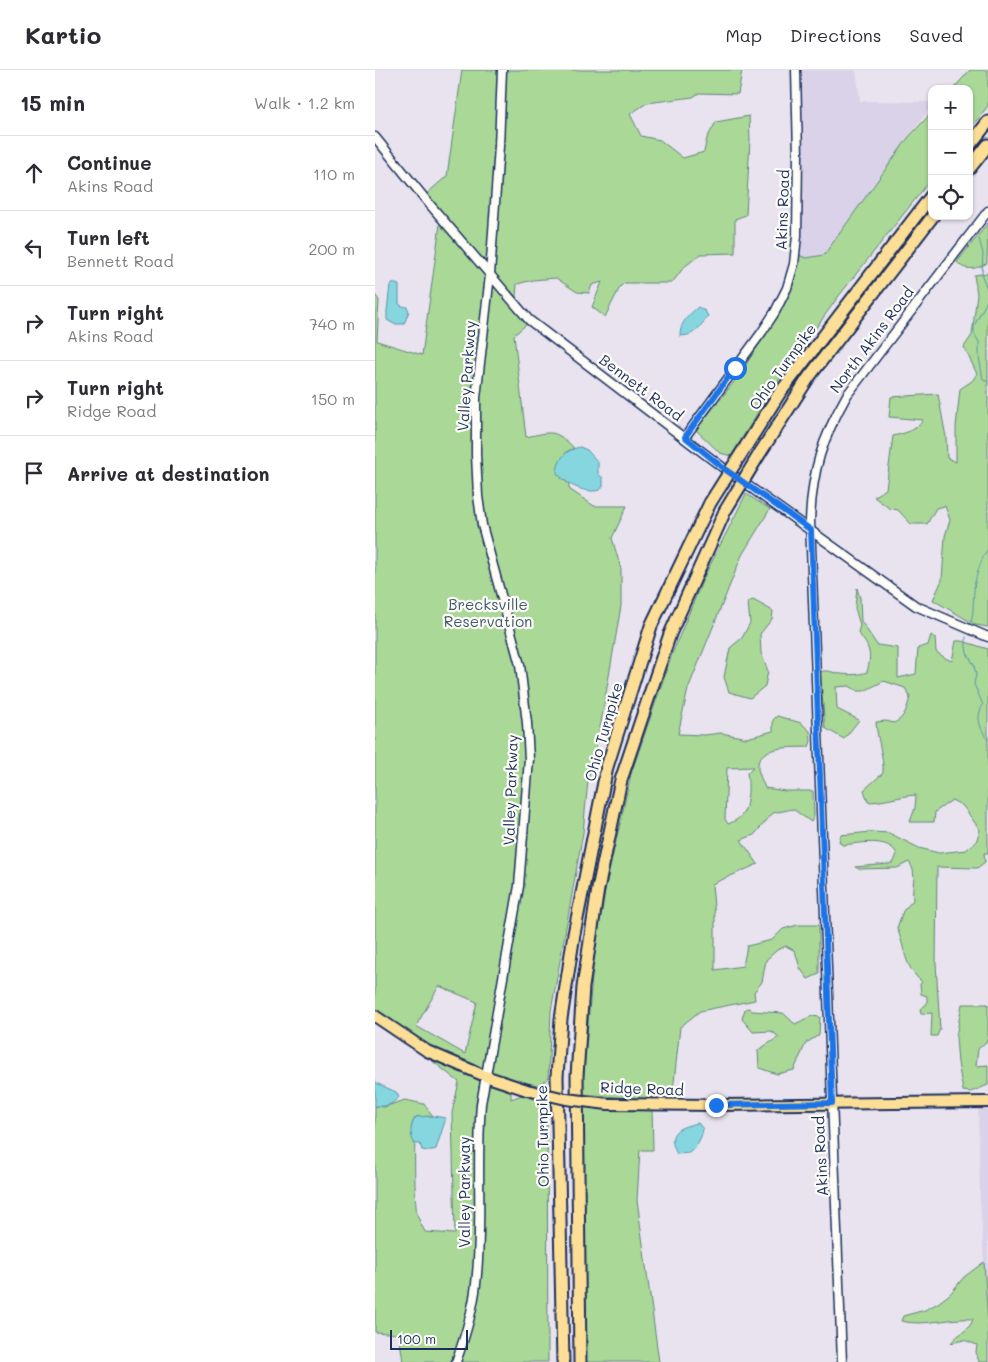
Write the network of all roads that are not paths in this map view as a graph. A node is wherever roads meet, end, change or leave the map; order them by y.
1 (502, 70) edge
2 (796, 70) edge
3 (988, 122) edge
4 (375, 137) edge
5 (973, 141) edge
6 (988, 145) edge
7 (973, 164) edge
8 (928, 200) edge
9 (988, 211) edge
10 (930, 220) edge
11 (490, 276) junction
12 (685, 437) junction
13 (811, 530) junction
14 (988, 636) edge
15 (375, 1016) edge
16 (485, 1076) junction
17 (988, 1102) edge
18 (832, 1103) junction
19 (456, 1362) edge
20 (563, 1362) edge
21 (580, 1362) edge
22 (842, 1362) edge

1 - 11 street, Valley Parkway
2 - 12 street, Akins Road
3 - 5 highway
4 - 11 street, Bennett Road
6 - 7 highway
8 - 20 highway, Ohio Turnpike, bridge
9 - 13 street, North Akins Road
10 - 21 highway, Ohio Turnpike, bridge
11 - 12 street, Bennett Road
11 - 16 street, Valley Parkway
12 - 13 street, Bennett Road
13 - 14 street, Bennett Road
13 - 18 street, Akins Road
15 - 16 main road, Ridge Road
16 - 18 main road, Ridge Road, bridge
16 - 19 street, Valley Parkway
17 - 18 main road, Ridge Road
18 - 22 street, Akins Road

